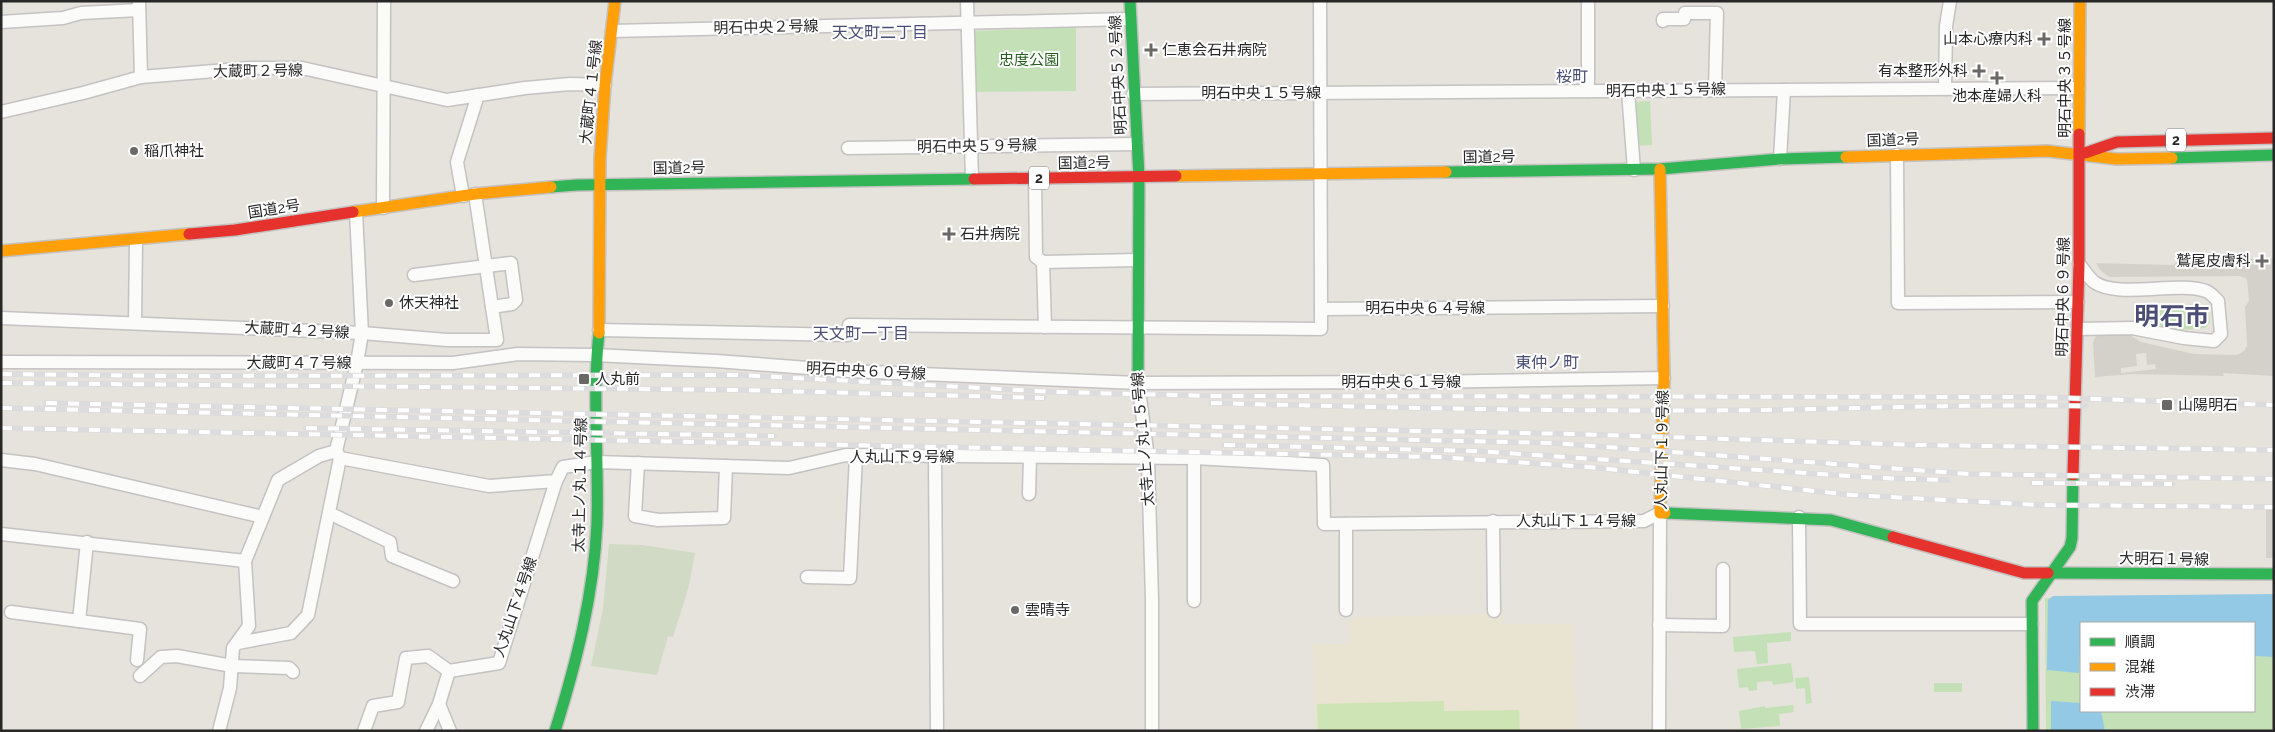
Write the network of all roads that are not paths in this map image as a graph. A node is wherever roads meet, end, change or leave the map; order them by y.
1 (384, 1) edge
2 (615, 1) edge
3 (967, 1) edge
4 (1130, 1) edge
5 (1320, 1) edge
6 (1588, 1) edge
7 (1950, 1) edge
8 (2080, 1) edge
9 (139, 6) edge
10 (1130, 18) junction
11 (1663, 21) dead end
12 (1, 22) edge
13 (967, 22) junction
14 (612, 31) junction
15 (141, 76) junction
16 (605, 85) junction
17 (383, 86) junction
18 (1945, 88) junction
19 (2079, 88) junction
20 (1714, 89) junction
21 (1784, 90) junction
22 (1588, 91) junction
23 (1628, 91) junction
24 (1319, 93) junction
25 (1133, 94) junction
26 (478, 96) junction
27 (1, 112) edge
28 (2274, 138) edge
29 (1137, 144) junction
30 (972, 146) junction
31 (848, 148) dead end
32 (2080, 154) junction
33 (1897, 155) junction
34 (2274, 155) edge
35 (1780, 159) junction
36 (1660, 169) junction
37 (1634, 170) junction
38 (1321, 174) junction
39 (1139, 177) junction
40 (1035, 178) junction
41 (972, 179) junction
42 (599, 185) junction
43 (469, 195) junction
44 (383, 208) junction
45 (356, 212) junction
46 (136, 240) junction
47 (1, 251) edge
48 (1137, 260) junction
49 (1043, 262) junction
50 (2079, 264) junction
51 (486, 266) junction
52 (414, 275) dead end
53 (2078, 302) junction
54 (1663, 306) junction
55 (492, 307) junction
56 (1321, 309) junction
57 (1, 318) edge
58 (135, 322) junction
59 (1137, 326) junction
60 (1045, 327) junction
61 (2078, 329) junction
62 (598, 330) junction
63 (362, 333) junction
64 (595, 355) junction
65 (1, 362) edge
66 (357, 363) junction
67 (1664, 378) junction
68 (1138, 383) junction
69 (338, 454) junction
70 (856, 456) junction
71 (935, 457) junction
72 (1030, 457) junction
73 (1148, 458) junction
74 (1194, 458) junction
75 (1, 460) edge
76 (597, 462) junction
77 (638, 463) junction
78 (726, 466) junction
79 (556, 482) junction
80 (1029, 494) dead end
81 (329, 513) junction
82 (1660, 513) junction
83 (263, 517) junction
84 (1799, 517) junction
85 (1493, 521) junction
86 (1346, 524) junction
87 (1, 534) edge
88 (87, 542) junction
89 (245, 561) junction
90 (1723, 569) dead end
91 (2054, 572) junction
92 (2274, 574) edge
93 (807, 577) dead end
94 (453, 581) dead end
95 (1194, 601) dead end
96 (1346, 610) dead end
97 (1494, 611) dead end
98 (11, 612) dead end
99 (78, 621) junction
100 (2032, 624) junction
101 (1659, 625) junction
102 (238, 643) junction
103 (137, 660) dead end
104 (232, 666) junction
105 (449, 671) junction
106 (293, 672) dead end
107 (140, 676) dead end
108 (439, 704) junction
109 (219, 731) edge
110 (364, 731) edge
111 (426, 731) edge
112 (450, 731) edge
113 (555, 731) edge
114 (936, 731) edge
115 (1152, 731) edge
116 (1659, 731) edge
117 (2033, 731) edge

1 - 17 street
2 - 14 main road, 大蔵町４１号線
3 - 13 street
4 - 10 main road, 明石中央５２号線
5 - 24 street
6 - 22 street
7 - 18 street
8 - 19 main road, 明石中央３５号線
9 - 12 street
9 - 15 street
10 - 13 street, 明石中央２号線
10 - 25 main road, 明石中央５２号線
11 - 20 street
13 - 14 street, 明石中央２号線
13 - 30 street
14 - 16 main road, 大蔵町４１号線
15 - 17 street, 大蔵町２号線
15 - 27 street, 大蔵町２号線
16 - 26 street, 大蔵町２号線
16 - 42 main road, 大蔵町４１号線
17 - 26 street, 大蔵町２号線
17 - 44 street
18 - 19 street, 明石中央１５号線
18 - 21 street, 明石中央１５号線
19 - 32 main road, 明石中央３５号線
20 - 21 street, 明石中央１５号線
20 - 23 street, 明石中央１５号線
21 - 35 street
22 - 23 street, 明石中央１５号線
22 - 24 street, 明石中央１５号線
23 - 37 street
24 - 25 street, 明石中央１５号線
24 - 38 street
25 - 29 main road, 明石中央５２号線
26 - 43 street
28 - 32 main road, 国道2号 / 2
29 - 30 street, 明石中央５９号線
29 - 39 main road, 明石中央５２号線
30 - 31 street, 明石中央５９号線
30 - 41 street
32 - 33 main road, 国道2号 / 2
32 - 34 main road, 国道2号 / 2
32 - 50 main road, 明石中央６９号線
33 - 35 main road, 国道2号 / 2
33 - 53 street
35 - 36 main road, 国道2号 / 2
36 - 37 main road, 国道2号 / 2
36 - 54 main road, 人丸山下１９号線
37 - 38 main road, 国道2号 / 2
38 - 39 main road, 国道2号 / 2
38 - 56 street
39 - 40 main road, 国道2号 / 2
39 - 48 main road, 太寺上ノ丸１５号線
40 - 41 main road, 国道2号 / 2
40 - 49 street
41 - 42 main road, 国道2号 / 2
42 - 43 main road, 国道2号 / 2
42 - 62 main road, 大蔵町４１号線
43 - 44 main road, 国道2号 / 2
43 - 51 street
44 - 45 main road, 国道2号 / 2
45 - 46 main road, 国道2号 / 2
45 - 63 street
46 - 47 main road, 国道2号 / 2
46 - 58 street
48 - 49 street
48 - 59 main road, 太寺上ノ丸１５号線
49 - 60 street
50 - 53 main road, 明石中央６９号線
50 - 61 street
51 - 52 street
51 - 55 street
51 - 55 street
53 - 61 main road, 明石中央６９号線
54 - 56 street, 明石中央６４号線
54 - 67 main road, 人丸山下１９号線
55 - 63 street, 大蔵町４２号線
56 - 59 street
57 - 58 street, 大蔵町４２号線
58 - 63 street, 大蔵町４２号線
59 - 60 street
59 - 68 main road, 太寺上ノ丸１５号線
60 - 62 street
61 - 91 main road, 明石中央６９号線
62 - 64 main road, 太寺上ノ丸１４号線
63 - 66 street
64 - 66 street, 大蔵町４７号線
64 - 68 street, 明石中央６０号線
64 - 76 main road, 太寺上ノ丸１４号線
65 - 66 street, 大蔵町４７号線
66 - 69 street
67 - 68 street, 明石中央６１号線
67 - 82 main road, 人丸山下１９号線
68 - 73 street, 太寺上ノ丸１５号線
69 - 79 street
69 - 81 street
69 - 83 street
70 - 71 street, 人丸山下９号線
70 - 78 street, 人丸山下９号線
70 - 93 street
71 - 72 street, 人丸山下９号線
71 - 114 street
72 - 73 street, 人丸山下９号線
72 - 80 street
73 - 74 street, 人丸山下１４号線
73 - 115 street, 太寺上ノ丸１５号線
74 - 86 street, 人丸山下１４号線
74 - 95 street
75 - 83 street
76 - 77 street, 人丸山下９号線
76 - 79 street, 人丸山下９号線
76 - 113 main road, 太寺上ノ丸１４号線
77 - 78 street, 人丸山下９号線
77 - 78 street
79 - 105 street, 人丸山下４号線
81 - 94 street
81 - 102 street
82 - 84 main road, 人丸山下１４号線
82 - 85 street, 人丸山下１４号線
82 - 101 street, 人丸山下１９号線
83 - 89 street
84 - 91 main road, 人丸山下１４号線
84 - 100 street
85 - 86 street, 人丸山下１４号線
85 - 97 street
86 - 96 street
87 - 88 street
88 - 89 street
88 - 99 street
89 - 102 street
90 - 101 street
91 - 92 main road, 大明石１号線
91 - 100 main road, 明石中央６９号線
98 - 99 street
99 - 103 street
100 - 117 main road, 明石中央６９号線
101 - 116 street, 人丸山下１９号線
102 - 104 street
104 - 106 street
104 - 107 street
104 - 109 street
105 - 108 street
105 - 110 street
108 - 111 street
108 - 112 street

